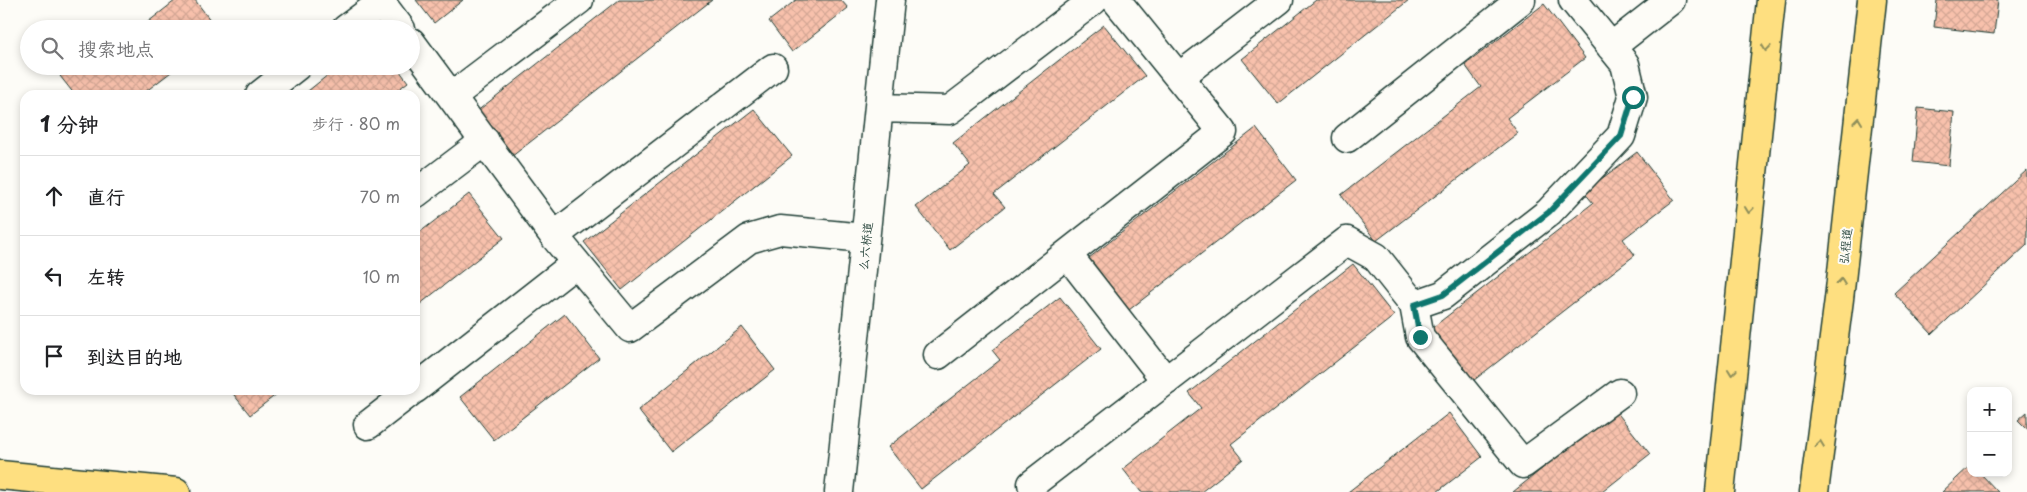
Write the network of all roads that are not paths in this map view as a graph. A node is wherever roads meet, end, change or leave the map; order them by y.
1 (579, 0) edge
2 (890, 0) edge
3 (1094, 0) edge
4 (1116, 0) edge
5 (1279, 0) edge
6 (1521, 0) edge
7 (1573, 0) edge
8 (1671, 0) edge
9 (1771, 0) edge
10 (1872, 0) edge
11 (380, 1) edge
12 (357, 20) edge
13 (394, 20) edge
14 (1611, 47) junction
15 (420, 54) edge
16 (773, 68) dead end
17 (286, 75) edge
18 (1178, 78) junction
19 (266, 90) edge
20 (452, 96) junction
21 (879, 108) junction
22 (1347, 138) dead end
23 (485, 141) junction
24 (420, 190) edge
25 (554, 236) junction
26 (866, 238) junction
27 (1067, 254) junction
28 (576, 263) junction
29 (1414, 305) junction
30 (938, 355) dead end
31 (1166, 381) junction
32 (420, 384) edge
33 (1620, 392) dead end
34 (406, 395) edge
35 (368, 425) dead end
36 (0, 475) edge
37 (1032, 484) dead end
38 (176, 492) edge
39 (839, 492) edge
40 (1720, 492) edge
41 (1814, 492) edge

1 - 20 street
2 - 21 street, 么六桥道
3 - 21 street
4 - 18 street
5 - 18 street
6 - 22 street
7 - 14 street
8 - 14 street
9 -> 40 main road
41 -> 10 main road, 弘程道
11 - 12 street
11 - 13 street
14 - 29 street
15 - 20 street
16 - 25 street
17 - 19 street
18 - 27 street
20 - 23 street
21 - 26 street, 么六桥道
23 - 24 street
23 - 25 street
25 - 28 street
26 - 28 street
26 - 39 street, 么六桥道
27 - 30 street
27 - 31 street
28 - 32 street
29 - 31 street
29 - 33 street
31 - 37 street
34 - 35 street
36 - 38 main road

